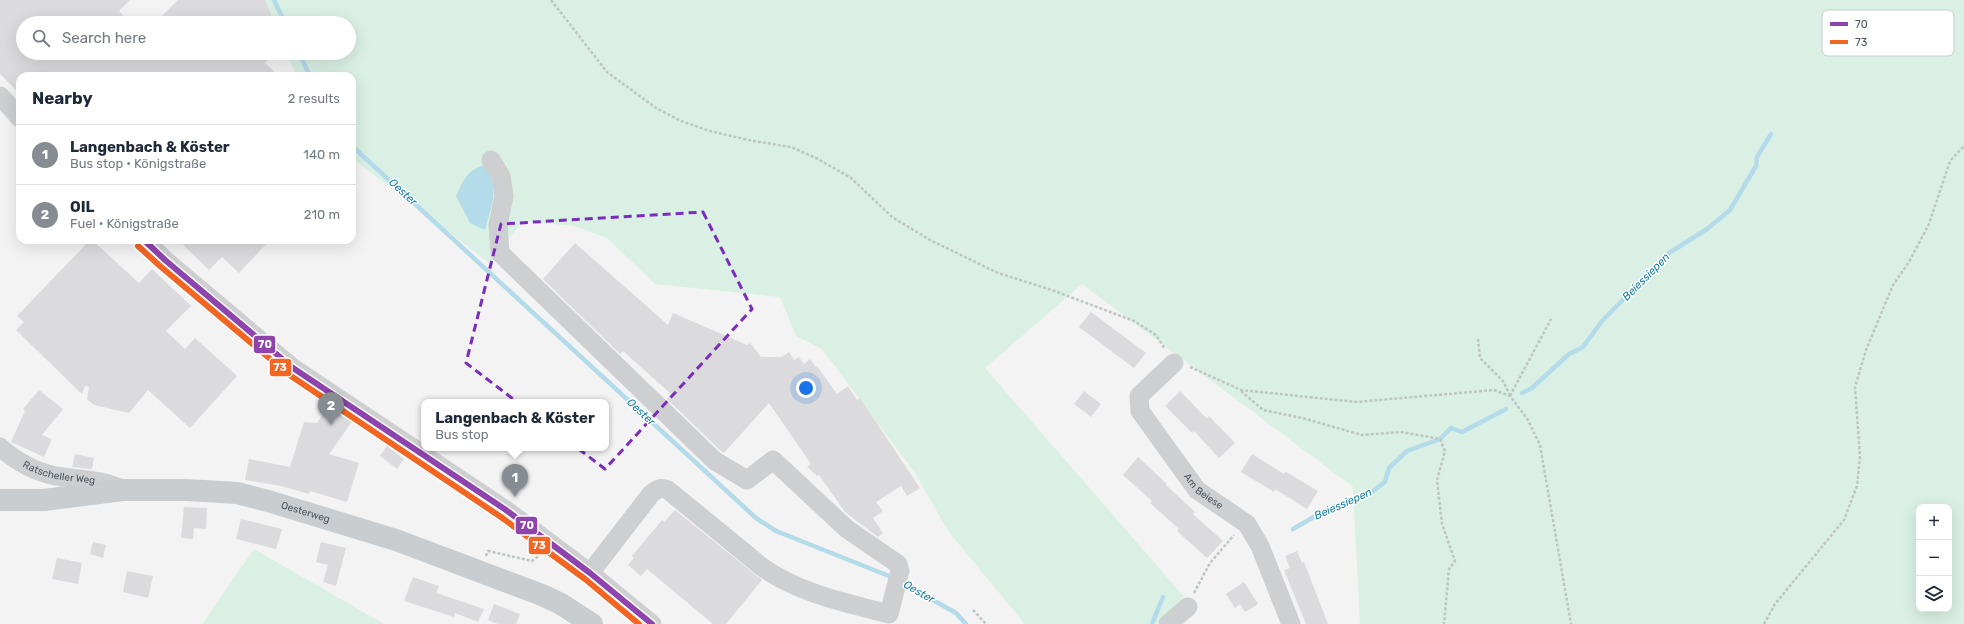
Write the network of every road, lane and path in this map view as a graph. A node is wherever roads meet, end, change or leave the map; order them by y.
1 (551, 0) edge
2 (0, 96) edge
3 (16, 114) edge
4 (1964, 146) edge
5 (491, 160) dead end
6 (148, 244) edge
7 (1551, 319) dead end
8 (1478, 339) dead end
9 (1174, 363) junction
10 (1241, 390) junction
11 (1510, 396) junction
12 (0, 447) edge
13 (123, 490) junction
14 (0, 500) edge
15 (1247, 524) junction
16 (549, 544) junction
17 (488, 551) dead end
18 (590, 572) junction
19 (1188, 607) joint
20 (973, 610) dead end
21 (888, 619) edge
22 (592, 624) edge
23 (652, 624) edge
24 (986, 624) edge
25 (1168, 624) edge
26 (1292, 624) edge
27 (1444, 624) edge
28 (1571, 624) edge
29 (1764, 624) edge

1 - 9 path
2 - 3 street
4 - 29 path
5 - 21 street
6 - 16 street
7 - 11 path
8 - 11 path
9 - 10 path
9 - 15 street, Am Beiese
10 - 11 path
10 - 27 path
11 - 28 path
12 - 13 street, Ratscheller Weg
13 - 14 main road, Oesterweg
13 - 22 main road, Oesterweg
15 - 19 path
15 - 26 street, Am Beiese
16 - 17 path
16 - 18 street
18 - 21 street
18 - 23 street
19 - 25 street
20 - 24 path

